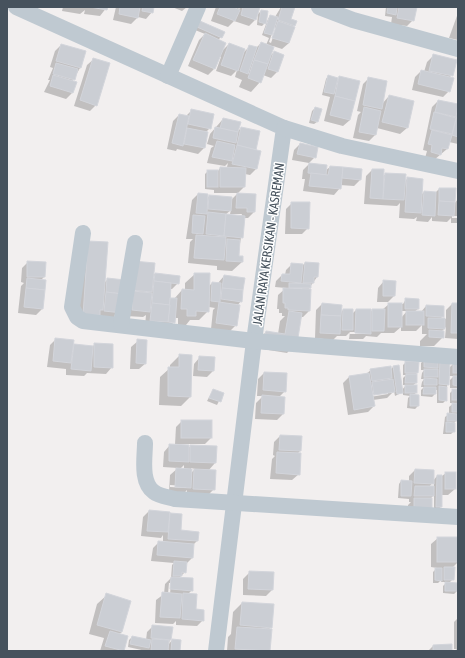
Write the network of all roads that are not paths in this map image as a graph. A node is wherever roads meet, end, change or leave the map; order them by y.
1 (16, 7) edge
2 (198, 7) edge
3 (319, 7) edge
4 (458, 49) edge
5 (168, 76) junction
6 (284, 128) junction
7 (458, 171) edge
8 (83, 233) dead end
9 (135, 242) dead end
10 (121, 324) junction
11 (254, 341) junction
12 (458, 357) edge
13 (145, 443) dead end
14 (234, 503) junction
15 (458, 517) edge
16 (216, 651) edge

1 - 5 street
2 - 5 street
3 - 4 street
5 - 6 street
6 - 7 street
6 - 11 street, JALAN RAYA KERSIKAN - KASREMAN
8 - 10 street
9 - 10 street
10 - 11 street
11 - 12 street
11 - 14 street, JALAN RAYA KERSIKAN - KASREMAN
13 - 14 street
14 - 15 street
14 - 16 street, JALAN RAYA KERSIKAN - KASREMAN

